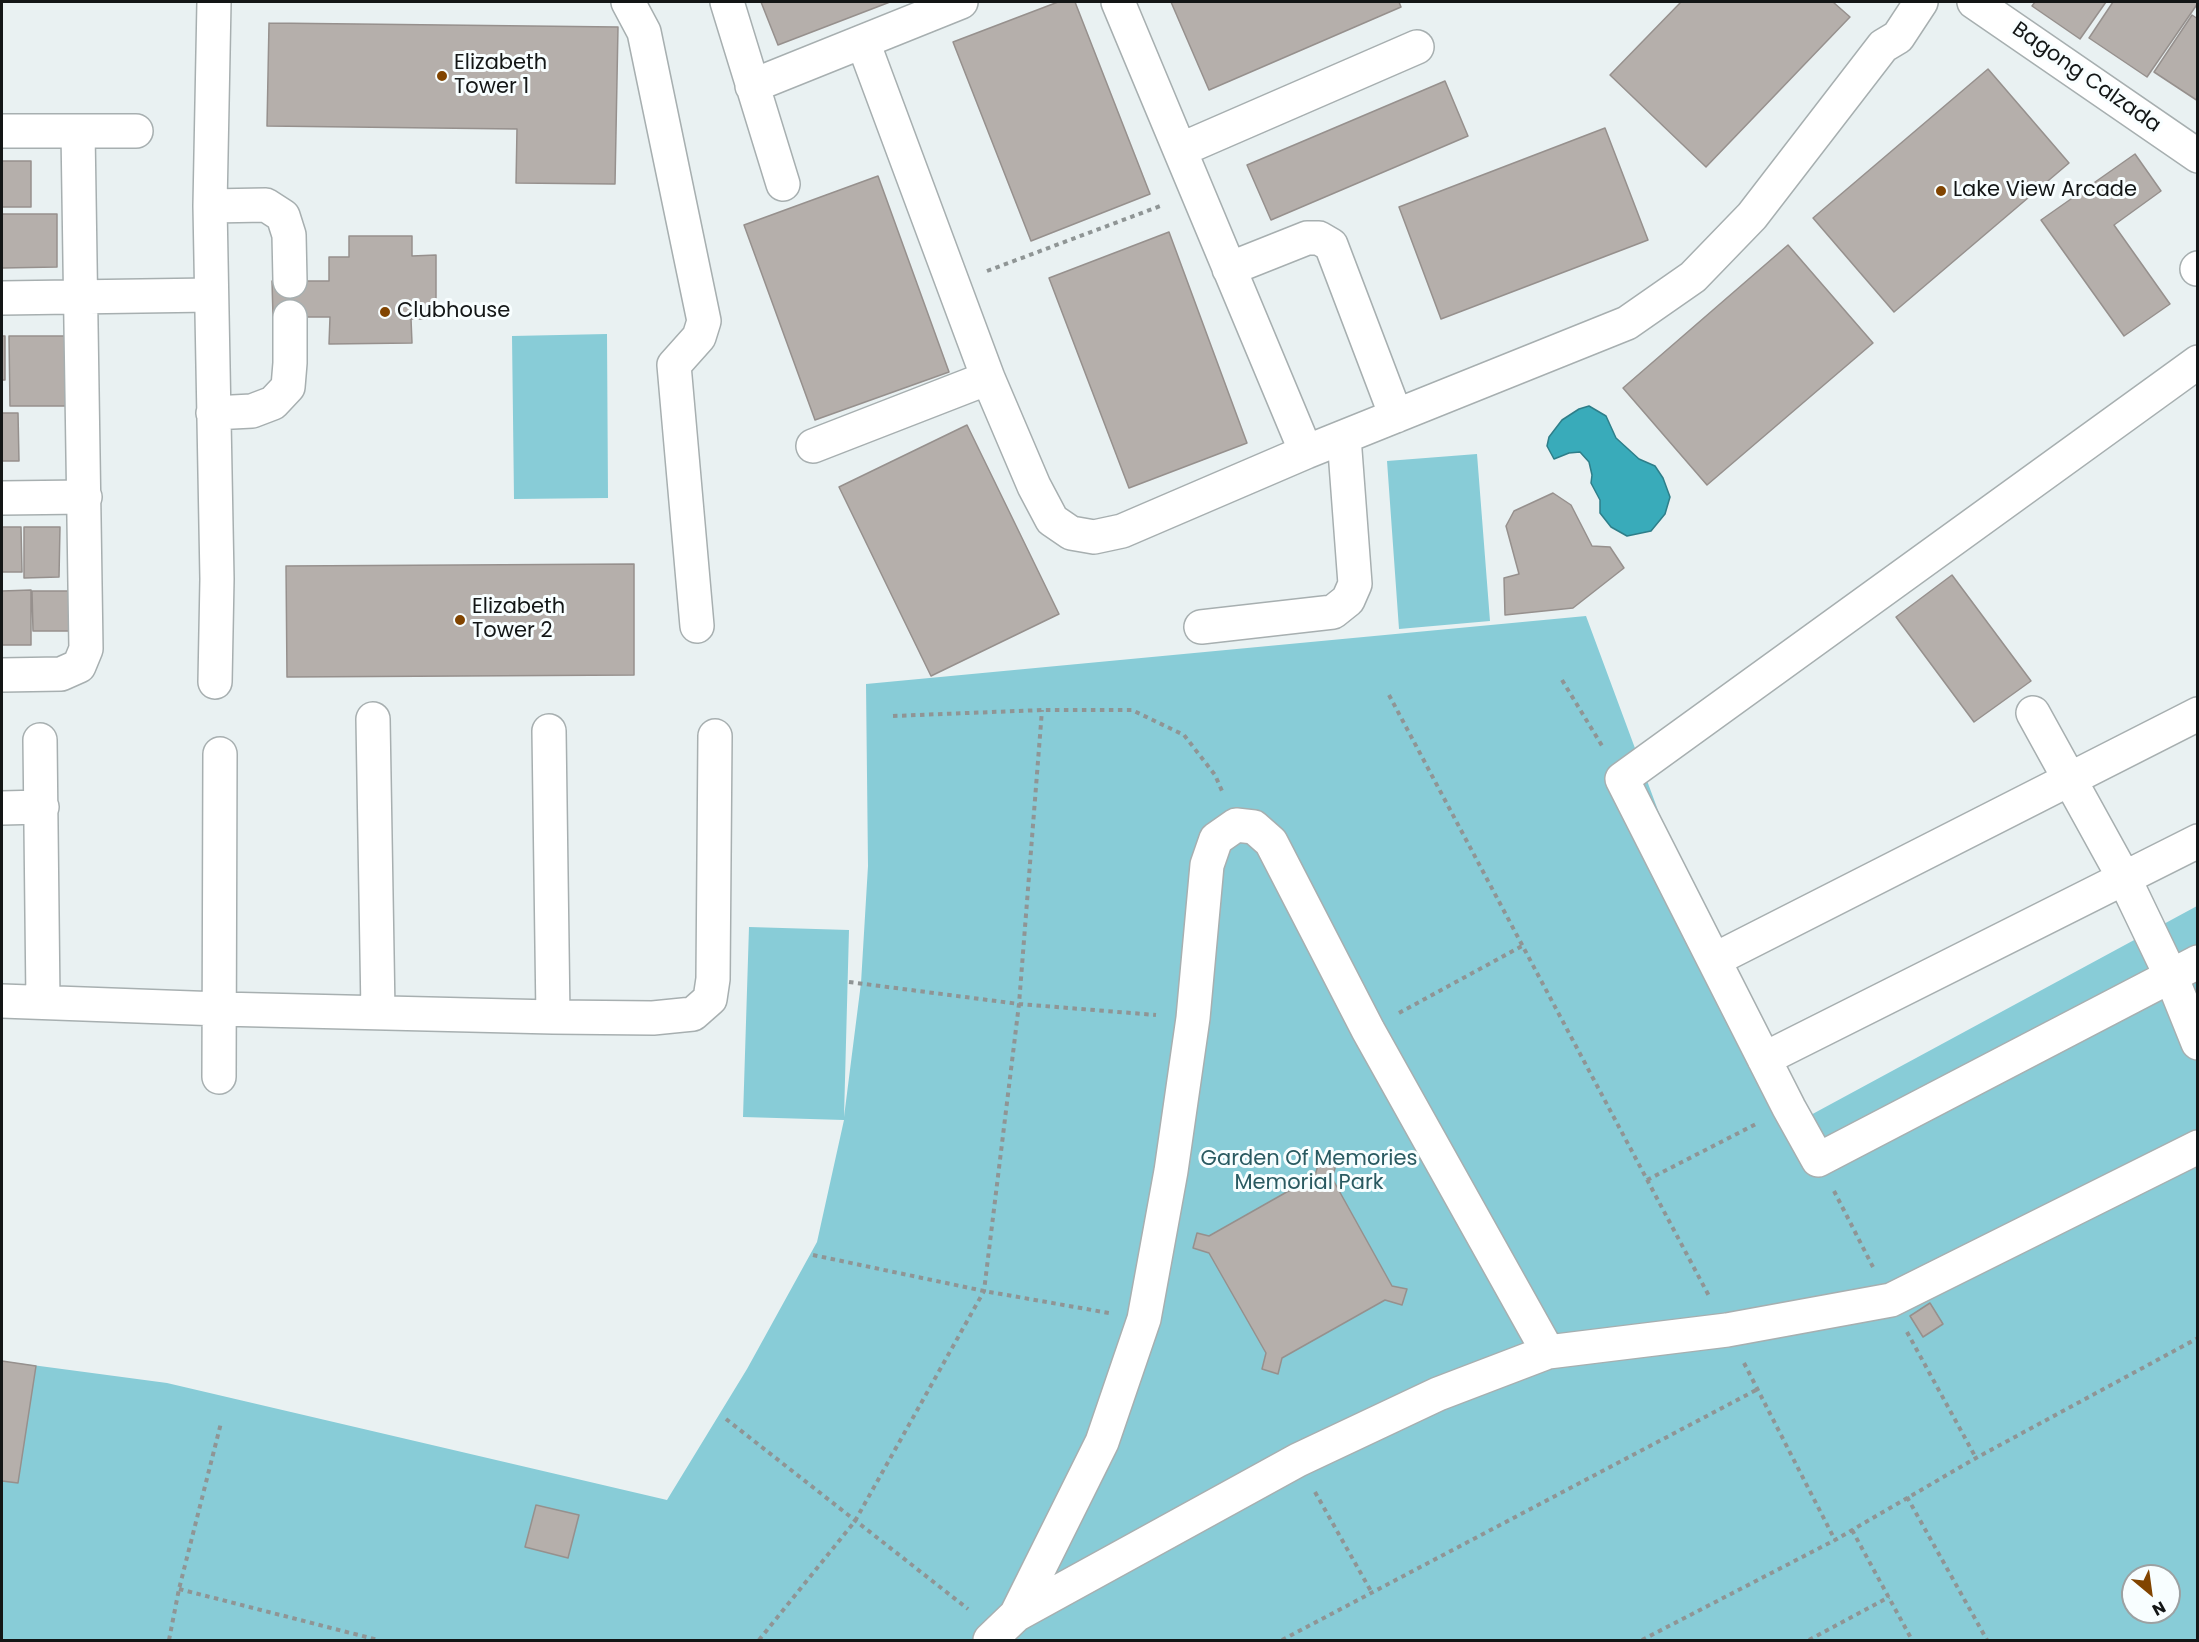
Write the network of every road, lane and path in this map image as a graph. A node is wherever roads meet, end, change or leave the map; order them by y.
1 (214, 2) edge
2 (628, 2) edge
3 (727, 2) edge
4 (961, 2) edge
5 (1118, 2) edge
6 (1901, 2) edge
7 (1921, 2) edge
8 (1985, 4) edge
9 (863, 42) junction
10 (1883, 46) junction
11 (1417, 47) dead end
12 (752, 86) junction
13 (2, 131) edge
14 (78, 131) junction
15 (136, 131) dead end
16 (1180, 150) junction
17 (2198, 156) edge
18 (783, 184) dead end
19 (1197, 193) junction
20 (210, 206) junction
21 (1229, 269) junction
22 (290, 281) dead end
23 (954, 284) junction
24 (211, 295) junction
25 (82, 297) junction
26 (2, 298) edge
27 (290, 317) dead end
28 (2198, 362) edge
29 (988, 378) junction
30 (213, 413) junction
31 (1396, 416) junction
32 (1344, 437) junction
33 (813, 446) dead end
34 (1306, 452) junction
35 (85, 497) junction
36 (2, 498) edge
37 (697, 626) dead end
38 (1201, 627) dead end
39 (2, 675) edge
40 (1562, 680) dead end
41 (215, 682) dead end
42 (1389, 695) dead end
43 (1042, 710) junction
44 (2033, 713) dead end
45 (2198, 714) edge
46 (893, 716) dead end
47 (373, 719) dead end
48 (549, 731) dead end
49 (715, 736) dead end
50 (40, 741) dead end
51 (220, 754) dead end
52 (1622, 779) junction
53 (2069, 780) junction
54 (42, 807) junction
55 (2, 808) edge
56 (1236, 825) junction
57 (2198, 841) edge
58 (2124, 878) junction
59 (1522, 946) junction
60 (1714, 960) junction
61 (2184, 969) edge
62 (849, 982) dead end
63 (2, 1001) edge
64 (43, 1001) junction
65 (1019, 1004) junction
66 (220, 1009) junction
67 (378, 1012) junction
68 (553, 1017) junction
69 (1193, 1018) junction
70 (1368, 1030) junction
71 (2198, 1044) edge
72 (1764, 1059) junction
73 (219, 1077) dead end
74 (1789, 1108) junction
75 (2198, 1148) edge
76 (1818, 1160) junction
77 (1647, 1180) junction
78 (813, 1255) dead end
79 (984, 1291) junction
80 (1891, 1300) junction
81 (1144, 1319) junction
82 (1727, 1330) junction
83 (2198, 1338) edge
84 (1548, 1352) junction
85 (1758, 1389) junction
86 (726, 1419) dead end
87 (221, 1423) dead end
88 (1976, 1458) junction
89 (1298, 1461) junction
90 (1908, 1497) junction
91 (855, 1521) junction
92 (1852, 1530) junction
93 (1835, 1540) junction
94 (178, 1589) junction
95 (1372, 1593) junction
96 (1889, 1597) junction
97 (1001, 1629) edge
98 (169, 1641) edge
99 (378, 1641) edge
100 (759, 1641) edge
101 (1282, 1641) edge
102 (1642, 1641) edge
103 (1809, 1641) edge
104 (1912, 1641) edge
105 (1988, 1641) edge

1 - 20 street
2 - 37 street
3 - 12 street
4 - 9 street
5 - 16 street
6 - 10 street
7 - 10 street
8 - 17 street, Bagong Calzada
9 - 12 street
9 - 23 street
10 - 31 street
11 - 16 street
12 - 18 street
13 - 14 street
14 - 15 street
14 - 25 street
16 - 19 street
19 - 21 street
19 - 23 path
20 - 22 street
20 - 24 street
21 - 31 street
21 - 34 street
23 - 29 street
24 - 25 street
24 - 30 street
25 - 26 street
25 - 35 street
27 - 30 street
28 - 52 street
29 - 33 street
29 - 34 street
30 - 41 street
31 - 32 street
32 - 34 street
32 - 38 street
35 - 36 street
35 - 39 street
40 - 52 path
42 - 59 path
43 - 46 path
43 - 56 path
43 - 65 path
44 - 53 street
45 - 53 street
47 - 67 street
48 - 68 street
49 - 68 street
50 - 54 street
51 - 66 street
52 - 60 street
53 - 58 street
53 - 60 street
54 - 55 street
54 - 64 street
56 - 69 street
56 - 70 street
57 - 58 street
58 - 61 street
58 - 72 street
59 - 70 path
59 - 77 path
60 - 72 street
61 - 71 street
61 - 76 street
62 - 65 path
63 - 64 street
64 - 66 street
65 - 69 path
65 - 79 path
66 - 67 street
66 - 73 street
67 - 68 street
69 - 81 street
70 - 84 street
72 - 74 street
74 - 76 street
74 - 77 path
75 - 80 street
76 - 80 path
77 - 82 path
78 - 79 path
79 - 81 path
79 - 91 path
80 - 82 street
80 - 88 path
81 - 97 street
82 - 84 street
82 - 85 path
83 - 88 path
84 - 89 street
85 - 93 path
85 - 95 path
86 - 91 path
87 - 94 path
88 - 90 path
89 - 95 path
89 - 97 street
90 - 92 path
90 - 105 path
91 - 97 path
91 - 100 path
92 - 93 path
92 - 96 path
93 - 102 path
94 - 98 path
94 - 99 path
95 - 101 path
96 - 103 path
96 - 104 path

